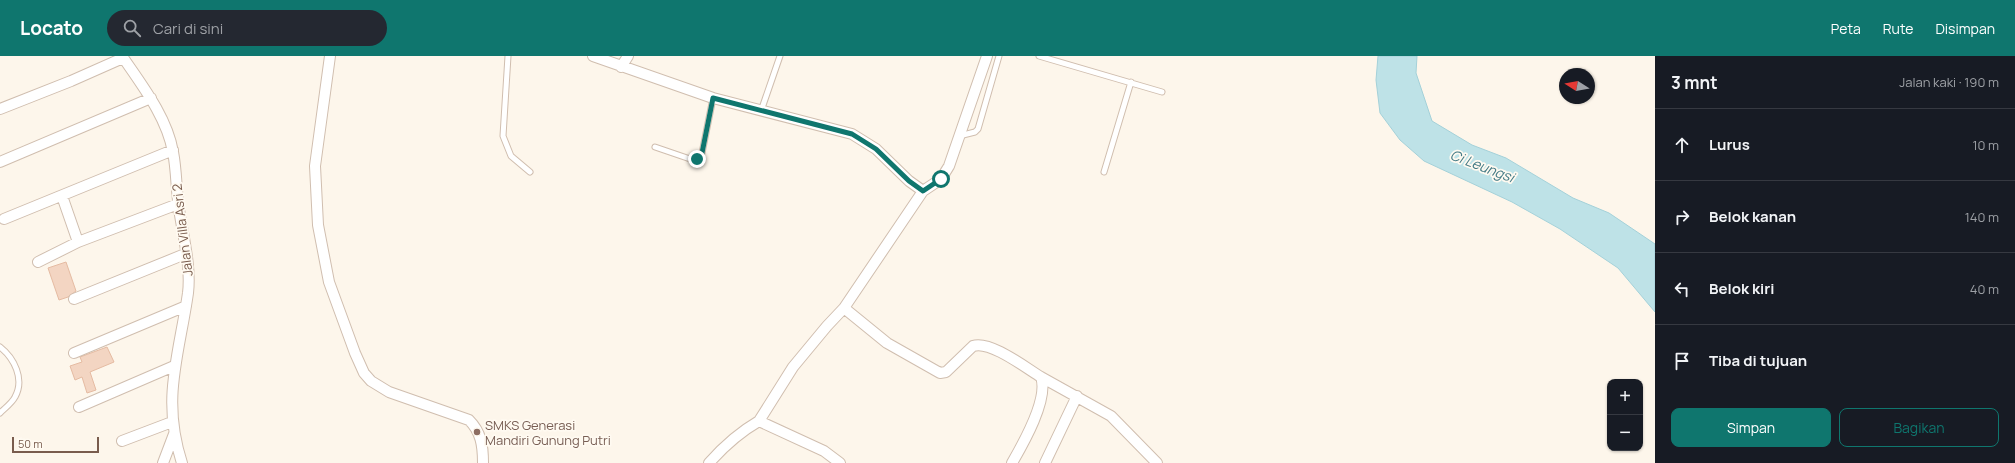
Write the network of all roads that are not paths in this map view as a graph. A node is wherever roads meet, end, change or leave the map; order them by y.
1 (330, 56) edge
2 (508, 56) edge
3 (593, 56) edge
4 (628, 56) edge
5 (780, 56) edge
6 (987, 56) edge
7 (999, 56) edge
8 (1039, 56) edge
9 (122, 57) edge
10 (621, 67) junction
11 (1131, 82) junction
12 (1162, 92) dead end
13 (151, 98) junction
14 (713, 98) junction
15 (0, 109) edge
16 (761, 111) junction
17 (958, 136) junction
18 (655, 147) dead end
19 (173, 150) junction
20 (0, 162) edge
21 (530, 172) dead end
22 (1104, 172) dead end
23 (923, 191) junction
24 (62, 196) junction
25 (178, 204) junction
26 (4, 219) dead end
27 (78, 242) junction
28 (185, 254) junction
29 (38, 262) dead end
30 (74, 299) dead end
31 (186, 306) junction
32 (844, 308) junction
33 (0, 347) edge
34 (74, 353) dead end
35 (174, 366) junction
36 (1041, 377) junction
37 (1077, 396) junction
38 (79, 407) dead end
39 (0, 413) edge
40 (759, 420) junction
41 (172, 422) junction
42 (174, 434) junction
43 (122, 441) dead end
44 (163, 463) edge
45 (182, 463) edge
46 (483, 463) edge
47 (709, 463) edge
48 (840, 463) edge
49 (1012, 463) edge
50 (1045, 463) edge
51 (1156, 463) edge

1 - 46 street
2 - 21 lane
3 - 10 street
4 - 10 street
5 - 16 lane
6 - 17 street
7 - 17 lane
8 - 11 lane
9 - 13 street, Jalan Villa Asri 2
9 - 15 street
10 - 14 street
11 - 12 lane
11 - 22 lane
13 - 19 street, Jalan Villa Asri 2
13 - 20 street
14 - 16 street
14 - 18 lane
16 - 23 street
17 - 23 street
19 - 24 street
19 - 25 street, Jalan Villa Asri 2
23 - 32 street
24 - 26 street
24 - 27 street
25 - 27 street
25 - 28 street, Jalan Villa Asri 2
27 - 29 street
28 - 30 street
28 - 31 street, Jalan Villa Asri 2
31 - 34 street
31 - 35 street, Jalan Villa Asri 2
32 - 36 street
32 - 40 street
33 - 39 lane
35 - 38 street
35 - 41 street, Jalan Villa Asri 2
36 - 37 street
36 - 49 street
37 - 50 street
37 - 51 street
40 - 47 street
40 - 48 street
41 - 42 street, Jalan Villa Asri 2
41 - 43 street
42 - 44 street
42 - 45 street, Jalan Villa Asri 2

